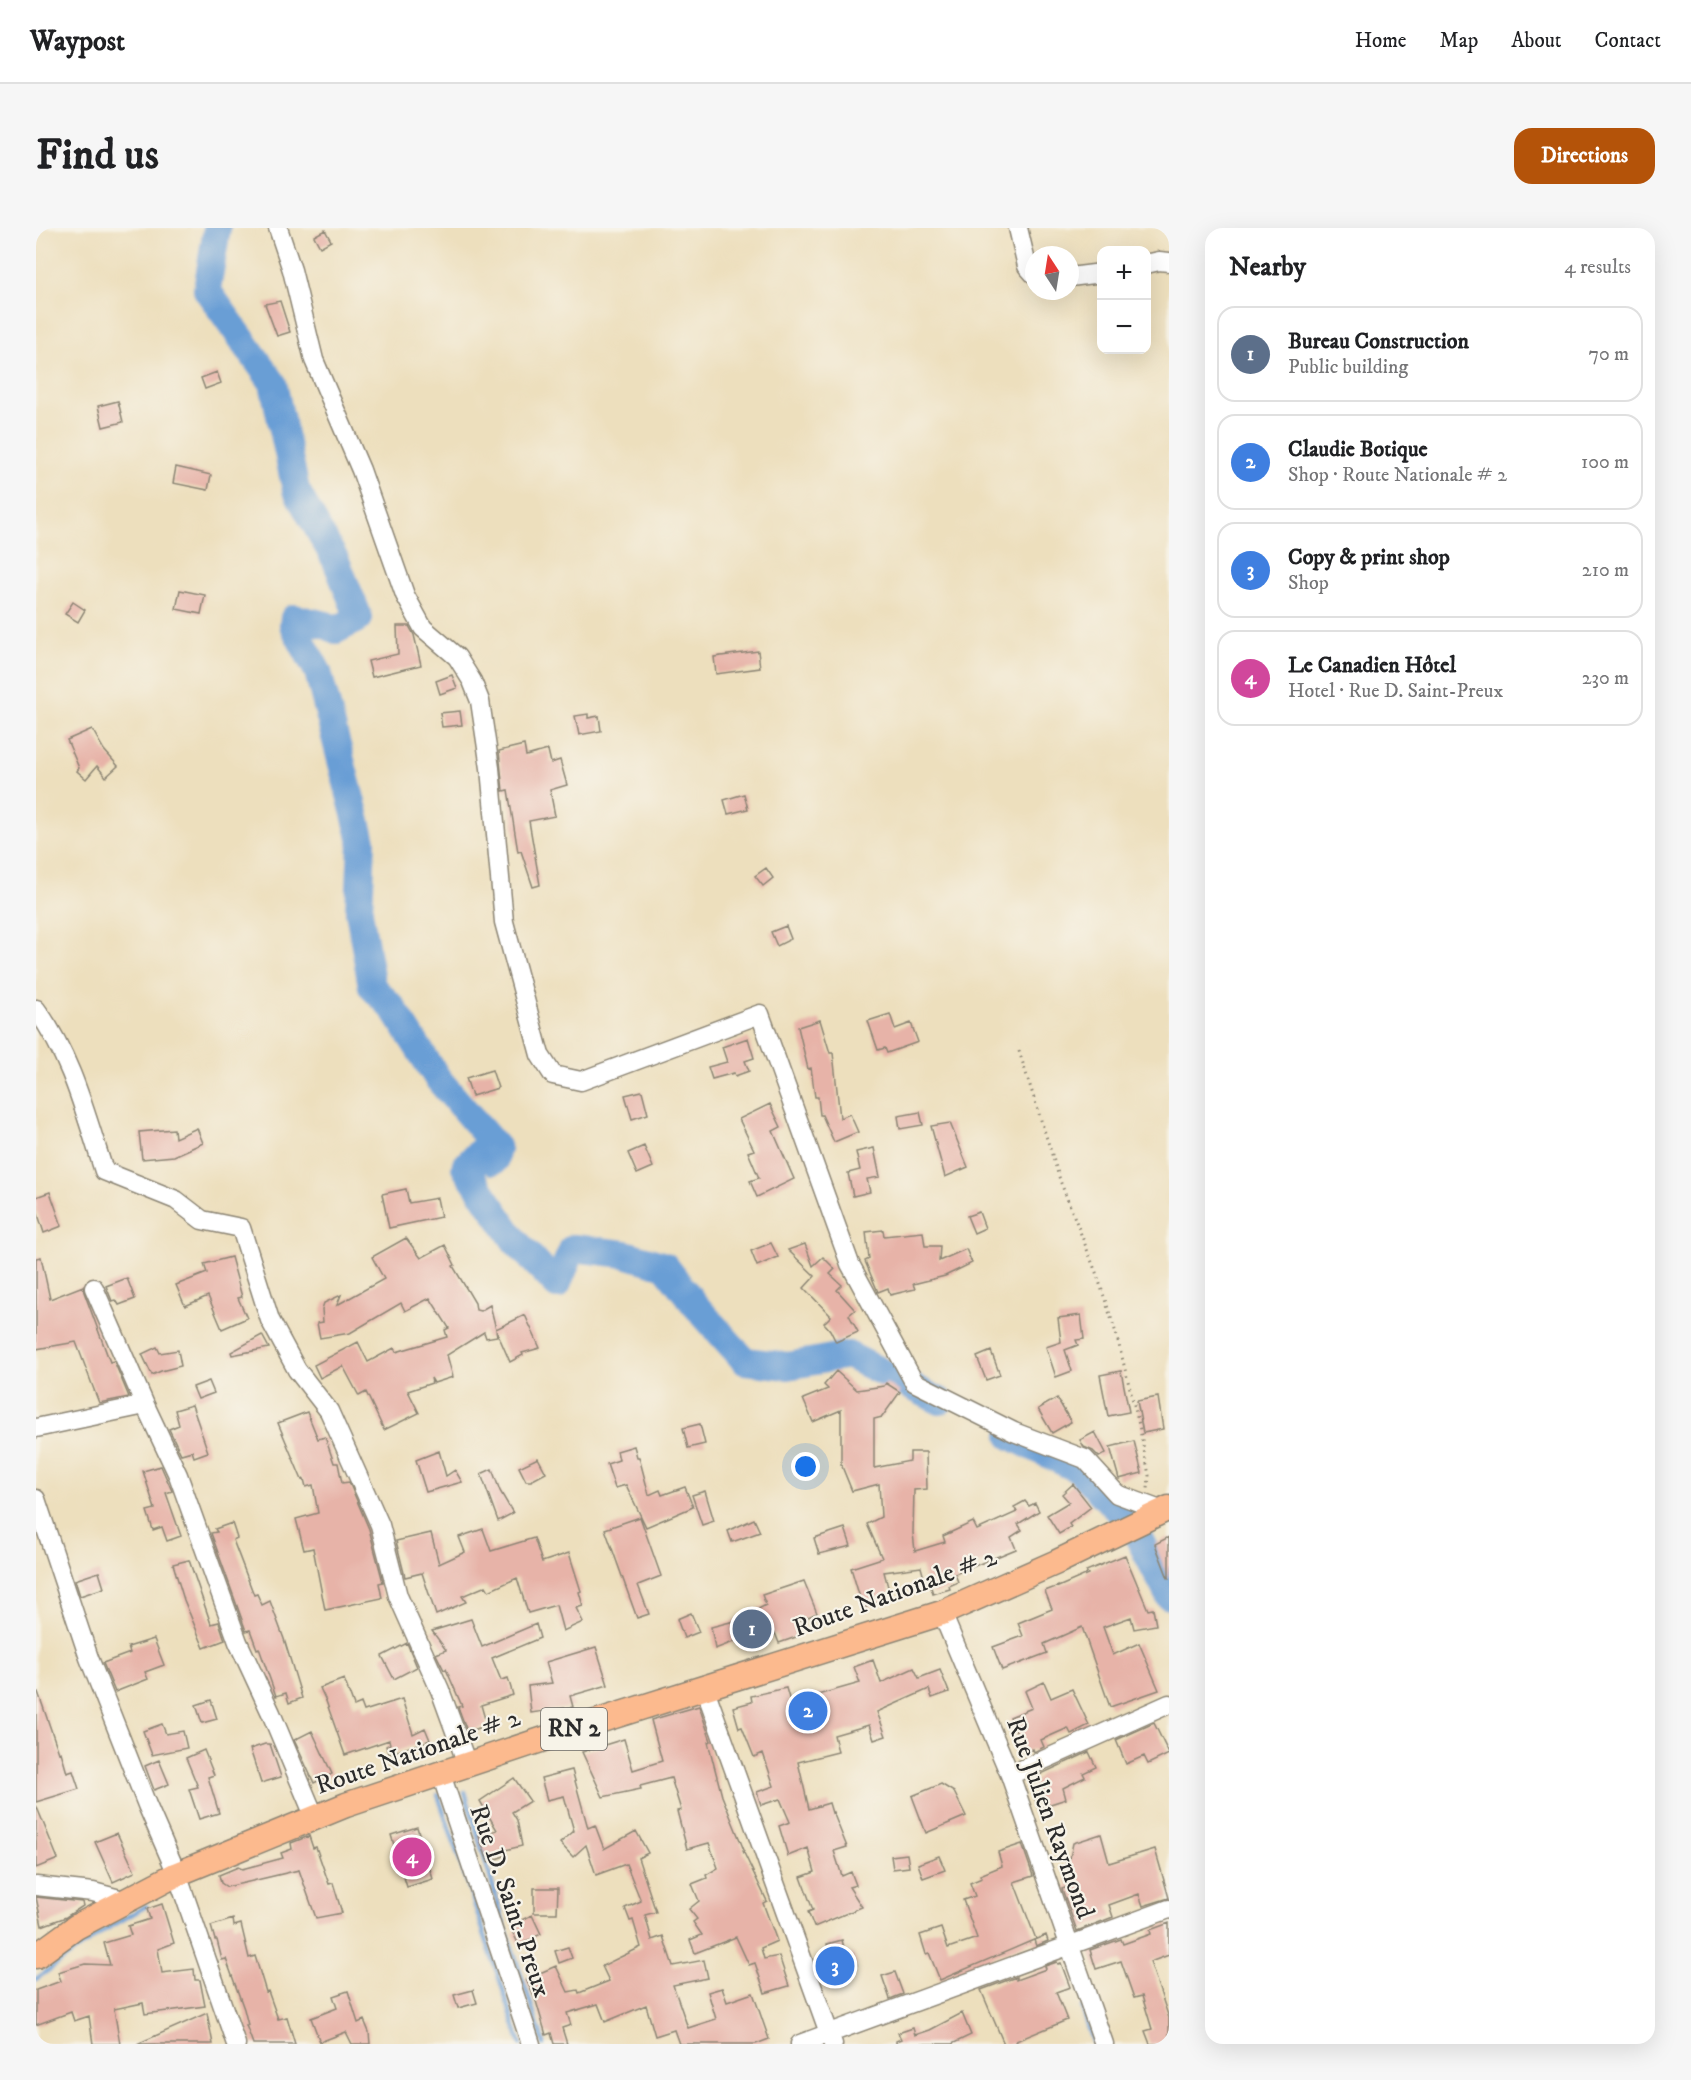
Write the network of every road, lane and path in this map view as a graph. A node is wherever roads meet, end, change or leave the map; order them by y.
1 (278, 228) edge
2 (1018, 228) edge
3 (1025, 258) edge
4 (1169, 262) edge
5 (1151, 263) edge
6 (1097, 274) edge
7 (1079, 276) edge
8 (36, 1009) edge
9 (1018, 1051) dead end
10 (94, 1288) dead end
11 (145, 1405) junction
12 (36, 1428) edge
13 (36, 1499) edge
14 (1158, 1510) edge
15 (942, 1613) junction
16 (705, 1689) junction
17 (1169, 1704) edge
18 (467, 1764) junction
19 (441, 1774) junction
20 (1010, 1775) junction
21 (315, 1818) junction
22 (177, 1874) junction
23 (36, 1886) edge
24 (127, 1901) junction
25 (1169, 1909) edge
26 (1069, 1944) junction
27 (36, 1956) edge
28 (831, 2039) edge
29 (236, 2044) edge
30 (531, 2044) edge
31 (800, 2044) edge
32 (1104, 2044) edge

1 - 14 street
2 - 3 street
4 - 5 street
6 - 7 street
8 - 18 street
9 - 14 path
10 - 11 street
11 - 12 street
11 - 21 street
13 - 22 street
14 - 15 main road, Route Nationale # 2 / RN 2
15 - 16 main road, Route Nationale # 2 / RN 2
15 - 20 street, Rue Julien Raymond
16 - 18 main road, Route Nationale # 2 / RN 2
16 - 28 street
17 - 20 street
18 - 19 main road, Route Nationale # 2 / RN 2
19 - 21 main road, Route Nationale # 2 / RN 2
19 - 30 street, Rue D. Saint-Preux
20 - 26 street, Rue Julien Raymond
21 - 22 main road, Route Nationale # 2 / RN 2
22 - 24 main road, Route Nationale # 2 / RN 2
22 - 29 street
23 - 24 street
24 - 27 main road, Route Nationale # 2 / RN 2
25 - 26 street
26 - 28 street
26 - 32 street, Rue Julien Raymond
28 - 31 street

